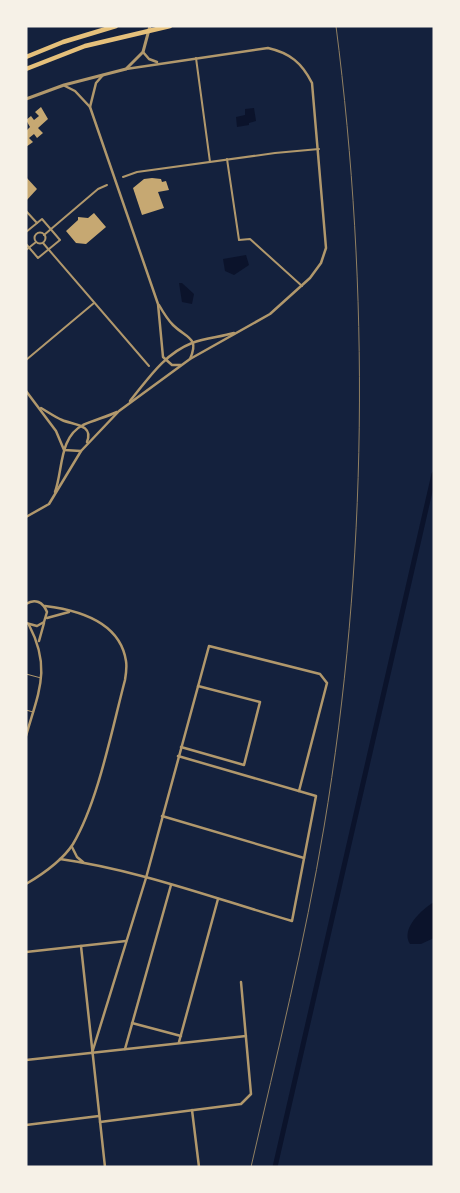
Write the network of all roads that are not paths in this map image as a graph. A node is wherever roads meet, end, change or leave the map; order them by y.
1 (116, 26) edge
2 (170, 26) edge
3 (150, 28) edge
4 (143, 52) junction
5 (26, 57) edge
6 (196, 58) junction
7 (159, 63) junction
8 (26, 69) edge
9 (126, 69) junction
10 (103, 75) junction
11 (64, 85) junction
12 (26, 99) edge
13 (90, 107) junction
14 (319, 149) junction
15 (227, 160) junction
16 (210, 162) junction
17 (123, 178) dead end
18 (107, 185) dead end
19 (26, 211) edge
20 (37, 223) junction
21 (31, 228) junction
22 (51, 229) junction
23 (26, 232) edge
24 (36, 234) junction
25 (44, 235) junction
26 (36, 242) junction
27 (43, 243) junction
28 (26, 244) edge
29 (29, 248) junction
30 (26, 250) edge
31 (49, 250) junction
32 (302, 286) junction
33 (94, 303) junction
34 (158, 304) junction
35 (242, 330) junction
36 (194, 342) junction
37 (190, 359) junction
38 (26, 360) edge
39 (164, 360) junction
40 (182, 365) junction
41 (149, 366) dead end
42 (26, 391) edge
43 (129, 403) junction
44 (40, 407) junction
45 (119, 410) junction
46 (82, 425) junction
47 (87, 443) junction
48 (64, 450) junction
49 (81, 451) junction
50 (54, 496) junction
51 (26, 517) edge
52 (27, 603) edge
53 (45, 606) junction
54 (70, 611) junction
55 (46, 618) junction
56 (44, 622) junction
57 (28, 624) edge
58 (38, 643) junction
59 (26, 674) edge
60 (42, 678) junction
61 (198, 686) junction
62 (26, 710) edge
63 (33, 712) junction
64 (26, 736) edge
65 (180, 747) junction
66 (178, 756) junction
67 (299, 791) junction
68 (162, 816) junction
69 (72, 846) junction
70 (304, 858) junction
71 (60, 859) junction
72 (84, 862) junction
73 (146, 878) junction
74 (26, 884) edge
75 (171, 885) junction
76 (218, 899) junction
77 (126, 941) junction
78 (81, 946) junction
79 (26, 952) edge
80 (241, 982) dead end
81 (132, 1023) junction
82 (181, 1036) junction
83 (246, 1036) junction
84 (179, 1043) junction
85 (125, 1049) junction
86 (92, 1053) junction
87 (26, 1060) edge
88 (192, 1110) junction
89 (100, 1116) junction
90 (100, 1122) junction
91 (26, 1125) edge
92 (105, 1167) edge
93 (199, 1167) edge

1 - 5 main road
2 - 3 main road
3 - 4 street
3 - 8 main road
4 - 7 street
4 - 9 street
6 - 7 street
6 - 14 street
6 - 16 street
7 - 9 street
9 - 10 street
10 - 11 street
10 - 13 street
11 - 12 street
11 - 13 street
13 - 34 street
14 - 15 street
14 - 32 street
15 - 16 street
15 - 32 street
16 - 17 street
18 - 22 street
19 - 20 street
20 - 21 street
20 - 22 street
21 - 23 street
21 - 24 street
22 - 25 street
22 - 31 street
24 - 25 street
24 - 26 street
25 - 27 street
26 - 27 street
26 - 29 street
27 - 31 street
28 - 29 street
29 - 30 street
29 - 31 street
31 - 33 street
32 - 35 street
33 - 38 street
33 - 41 street
34 - 36 street
34 - 39 street
35 - 36 street
35 - 37 street
36 - 37 street
36 - 39 street
37 - 40 street
39 - 40 street
39 - 43 street
40 - 43 street
42 - 44 street
43 - 45 street
44 - 46 street
44 - 48 street
45 - 46 street
45 - 47 street
46 - 47 street
46 - 48 street
47 - 49 street
48 - 49 street
48 - 50 street
49 - 50 street
50 - 51 street
52 - 53 street
53 - 54 street
53 - 55 street
54 - 55 street
54 - 69 street
55 - 56 street
56 - 57 street
56 - 58 street
57 - 58 street
58 - 60 street
59 - 60 lane
60 - 63 street
61 - 65 street
61 - 65 street
61 - 67 street
62 - 63 lane
63 - 64 street
65 - 66 street
66 - 67 street
66 - 68 street
67 - 70 street
68 - 70 street
68 - 73 street
69 - 71 street
69 - 72 street
70 - 76 street
71 - 72 street
71 - 74 street
72 - 73 street
73 - 75 street
73 - 77 street
75 - 76 street
75 - 81 street
76 - 82 street
77 - 78 street
77 - 86 street
78 - 79 street
78 - 86 street
80 - 83 street
81 - 82 street
81 - 85 street
82 - 84 street
83 - 84 street
83 - 88 street
84 - 85 street
85 - 86 street
86 - 87 street
86 - 89 street
88 - 90 street
88 - 93 street
89 - 90 street
89 - 91 street
90 - 92 street

